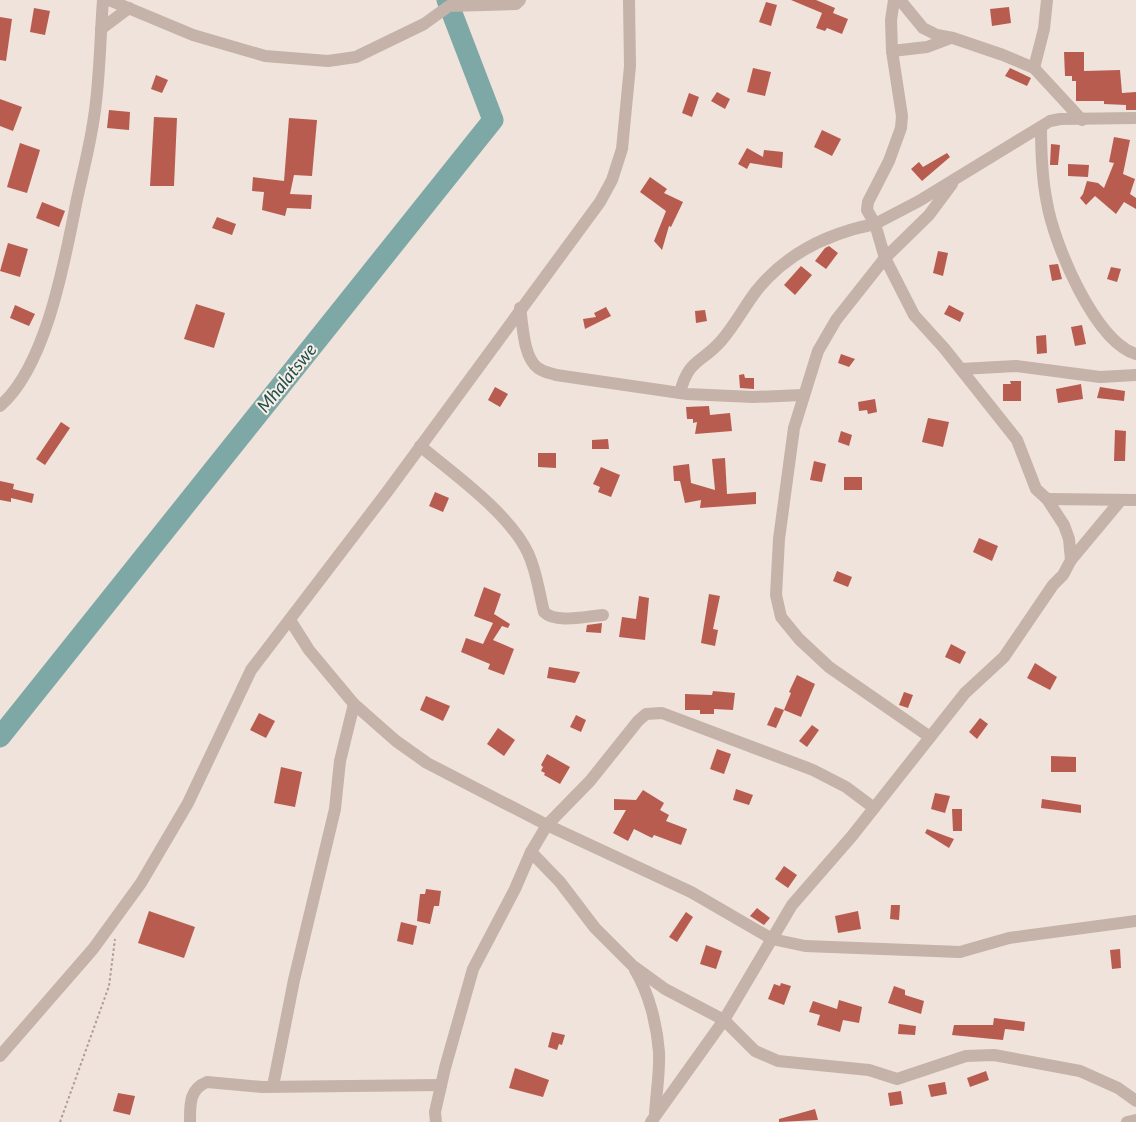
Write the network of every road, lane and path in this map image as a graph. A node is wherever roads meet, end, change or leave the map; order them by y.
1 (103, 0) edge
2 (109, 0) edge
3 (520, 0) edge
4 (629, 0) edge
5 (894, 0) edge
6 (900, 0) edge
7 (1047, 0) edge
8 (129, 8) junction
9 (101, 29) junction
10 (954, 38) junction
11 (892, 51) junction
12 (1034, 68) junction
13 (1136, 118) edge
14 (1082, 120) junction
15 (1040, 127) junction
16 (957, 178) junction
17 (875, 224) junction
18 (885, 258) junction
19 (520, 308) junction
20 (1136, 354) edge
21 (961, 369) junction
22 (1136, 375) edge
23 (680, 393) junction
24 (803, 395) junction
25 (0, 406) edge
26 (420, 446) junction
27 (1047, 499) junction
28 (1121, 500) junction
29 (1136, 500) edge
30 (1071, 560) junction
31 (603, 615) dead end
32 (290, 620) junction
33 (354, 704) junction
34 (930, 737) junction
35 (874, 808) junction
36 (546, 825) junction
37 (531, 852) junction
38 (119, 912) junction
39 (1136, 921) edge
40 (772, 939) junction
41 (632, 965) junction
42 (724, 1020) junction
43 (0, 1056) edge
44 (441, 1085) junction
45 (273, 1086) junction
46 (1136, 1101) edge
47 (653, 1118) edge
48 (1136, 1120) edge
49 (60, 1122) edge
50 (190, 1122) edge
51 (436, 1122) edge
52 (1127, 1122) edge

1 - 9 street
2 - 8 street
3 - 8 street
4 - 19 street
5 - 11 street
6 - 10 street
7 - 12 street
8 - 9 street
9 - 25 street
10 - 11 street
10 - 12 street
11 - 17 street
12 - 14 street
13 - 14 street
14 - 15 street
15 - 16 street
15 - 20 street
16 - 17 street
16 - 18 street
17 - 18 street
17 - 23 street
18 - 21 street
18 - 24 street
19 - 23 street
19 - 26 street
21 - 22 street
21 - 27 street
23 - 24 street
24 - 34 street
26 - 31 street
26 - 32 street
27 - 28 street
27 - 30 street
28 - 29 street
28 - 30 street
30 - 34 street
32 - 33 street
32 - 38 street
33 - 36 street
33 - 45 street
34 - 35 street
35 - 36 street
35 - 40 street
36 - 37 street
36 - 40 street
37 - 41 street
37 - 44 street
38 - 43 street
38 - 49 path
39 - 40 street
40 - 42 street
41 - 42 street
41 - 47 street
42 - 46 street
42 - 47 street
44 - 45 street
44 - 51 street
45 - 50 street
48 - 52 street

